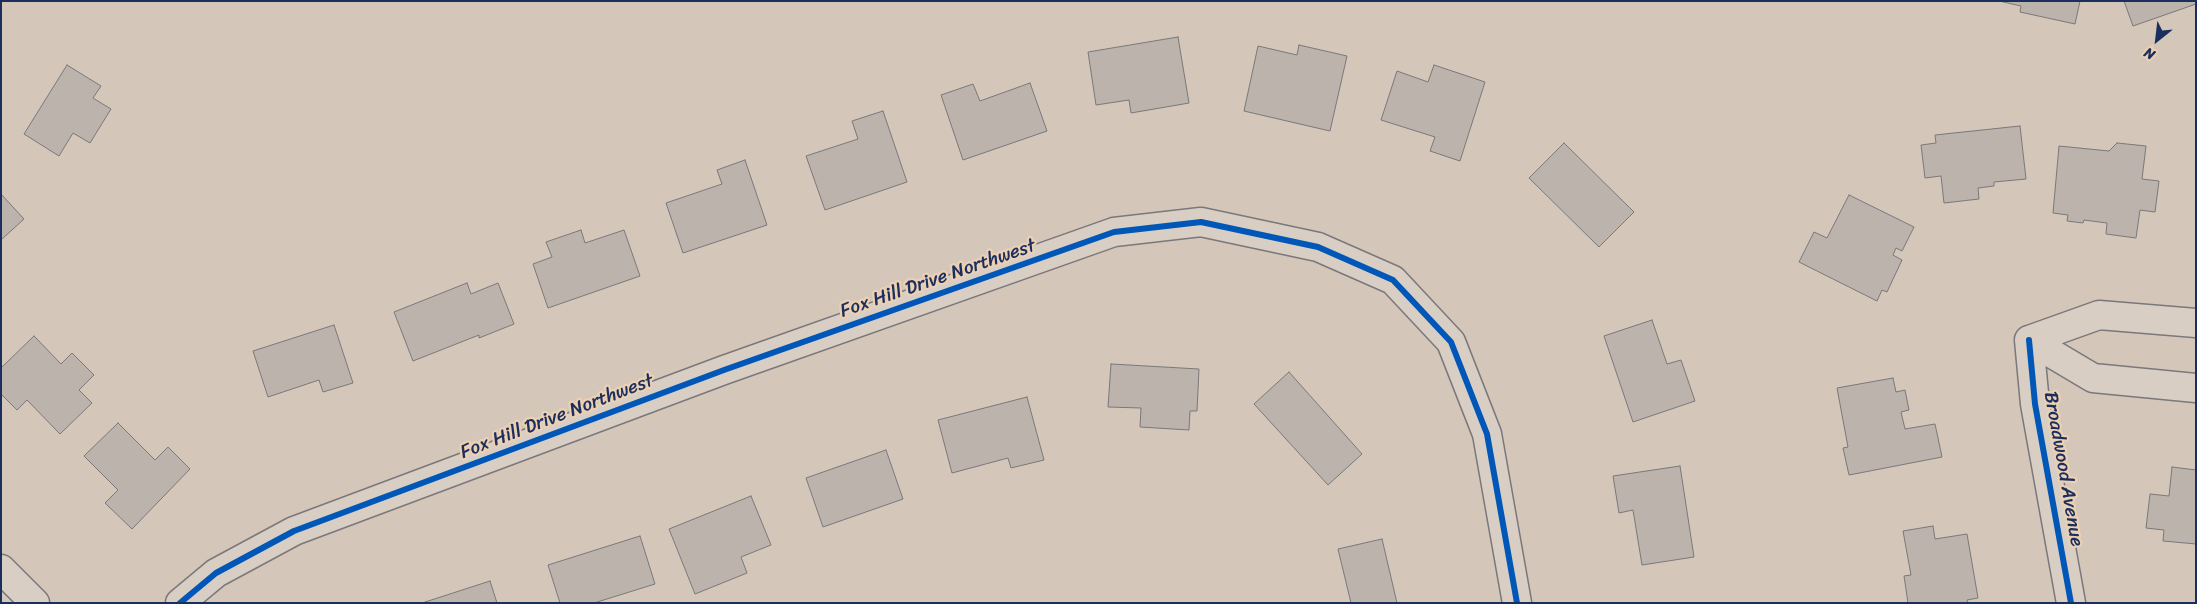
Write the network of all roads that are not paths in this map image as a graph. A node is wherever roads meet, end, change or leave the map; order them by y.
1 (2196, 323) edge
2 (2029, 340) junction
3 (2196, 388) edge
4 (1, 568) edge
5 (35, 603) edge
6 (180, 603) edge
7 (1517, 603) edge
8 (2071, 603) edge

1 - 2 street
2 - 3 street, Broadwood Avenue
2 - 8 street, Broadwood Avenue
4 - 5 street
6 - 7 street, Fox Hill Drive Northwest

